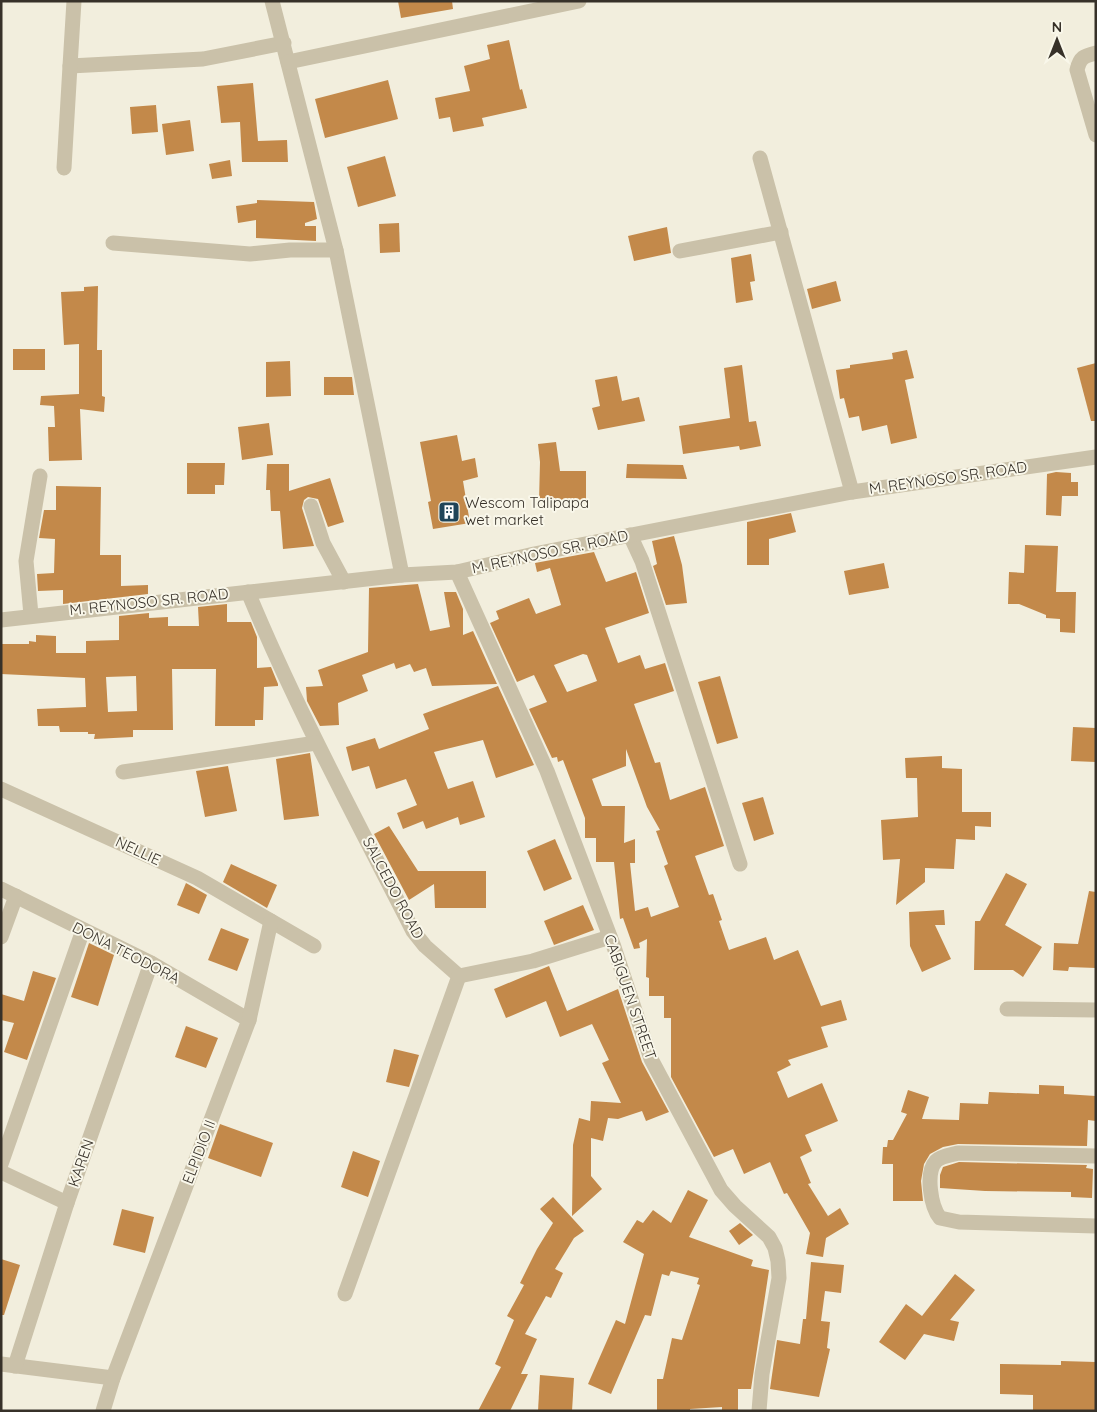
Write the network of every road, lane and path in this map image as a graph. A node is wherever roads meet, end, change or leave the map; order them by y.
1 (74, 1) edge
2 (272, 1) edge
3 (579, 1) edge
4 (284, 43) junction
5 (1096, 53) edge
6 (288, 62) junction
7 (70, 66) junction
8 (1096, 135) edge
9 (760, 158) dead end
10 (64, 168) dead end
11 (781, 232) junction
12 (112, 243) dead end
13 (336, 250) junction
14 (680, 250) dead end
15 (1096, 458) edge
16 (40, 476) dead end
17 (852, 492) junction
18 (311, 506) dead end
19 (630, 535) junction
20 (457, 572) junction
21 (402, 575) junction
22 (344, 582) junction
23 (248, 592) junction
24 (31, 615) junction
25 (1, 620) edge
26 (316, 743) junction
27 (123, 772) dead end
28 (1, 789) edge
29 (740, 864) dead end
30 (1, 889) edge
31 (16, 896) junction
32 (272, 921) junction
33 (83, 930) junction
34 (1, 937) edge
35 (610, 937) junction
36 (314, 946) dead end
37 (151, 963) junction
38 (459, 976) junction
39 (1007, 1009) dead end
40 (1096, 1010) edge
41 (249, 1020) junction
42 (1096, 1156) edge
43 (1, 1164) edge
44 (1, 1172) edge
45 (67, 1203) junction
46 (1096, 1226) edge
47 (345, 1294) dead end
48 (8, 1365) edge
49 (113, 1378) junction
50 (103, 1411) edge
51 (759, 1411) edge

1 - 7 street
2 - 4 street
3 - 6 street
4 - 6 street
4 - 7 street
5 - 8 street
6 - 13 street
7 - 10 street
9 - 11 street
11 - 14 street
11 - 17 street
12 - 13 street
13 - 21 street
15 - 17 street, M. REYNOSO SR. ROAD
16 - 24 street
17 - 19 street, M. REYNOSO SR. ROAD
18 - 22 street
19 - 20 street, M. REYNOSO SR. ROAD
19 - 29 street
20 - 21 street, M. REYNOSO SR. ROAD
20 - 35 street, CABIGUEN STREET
21 - 22 street, M. REYNOSO SR. ROAD
22 - 23 street, M. REYNOSO SR. ROAD
23 - 24 street, M. REYNOSO SR. ROAD
23 - 26 street, SALCEDO ROAD
24 - 25 street, M. REYNOSO SR. ROAD
26 - 27 street
26 - 38 street, SALCEDO ROAD
28 - 32 street, NELLIE
30 - 31 street, DONA TEODORA
31 - 33 street, DONA TEODORA
31 - 34 street
32 - 36 street, NELLIE
32 - 41 street, ELPIDIO II
33 - 37 street, DONA TEODORA
33 - 43 street
35 - 38 street
35 - 51 street, CABIGUEN STREET
37 - 41 street, DONA TEODORA
37 - 45 street, KAREN
38 - 47 street
39 - 40 street
41 - 49 street, ELPIDIO II
42 - 46 street
44 - 45 street
45 - 48 street, KAREN
48 - 49 street
49 - 50 street, ELPIDIO II

